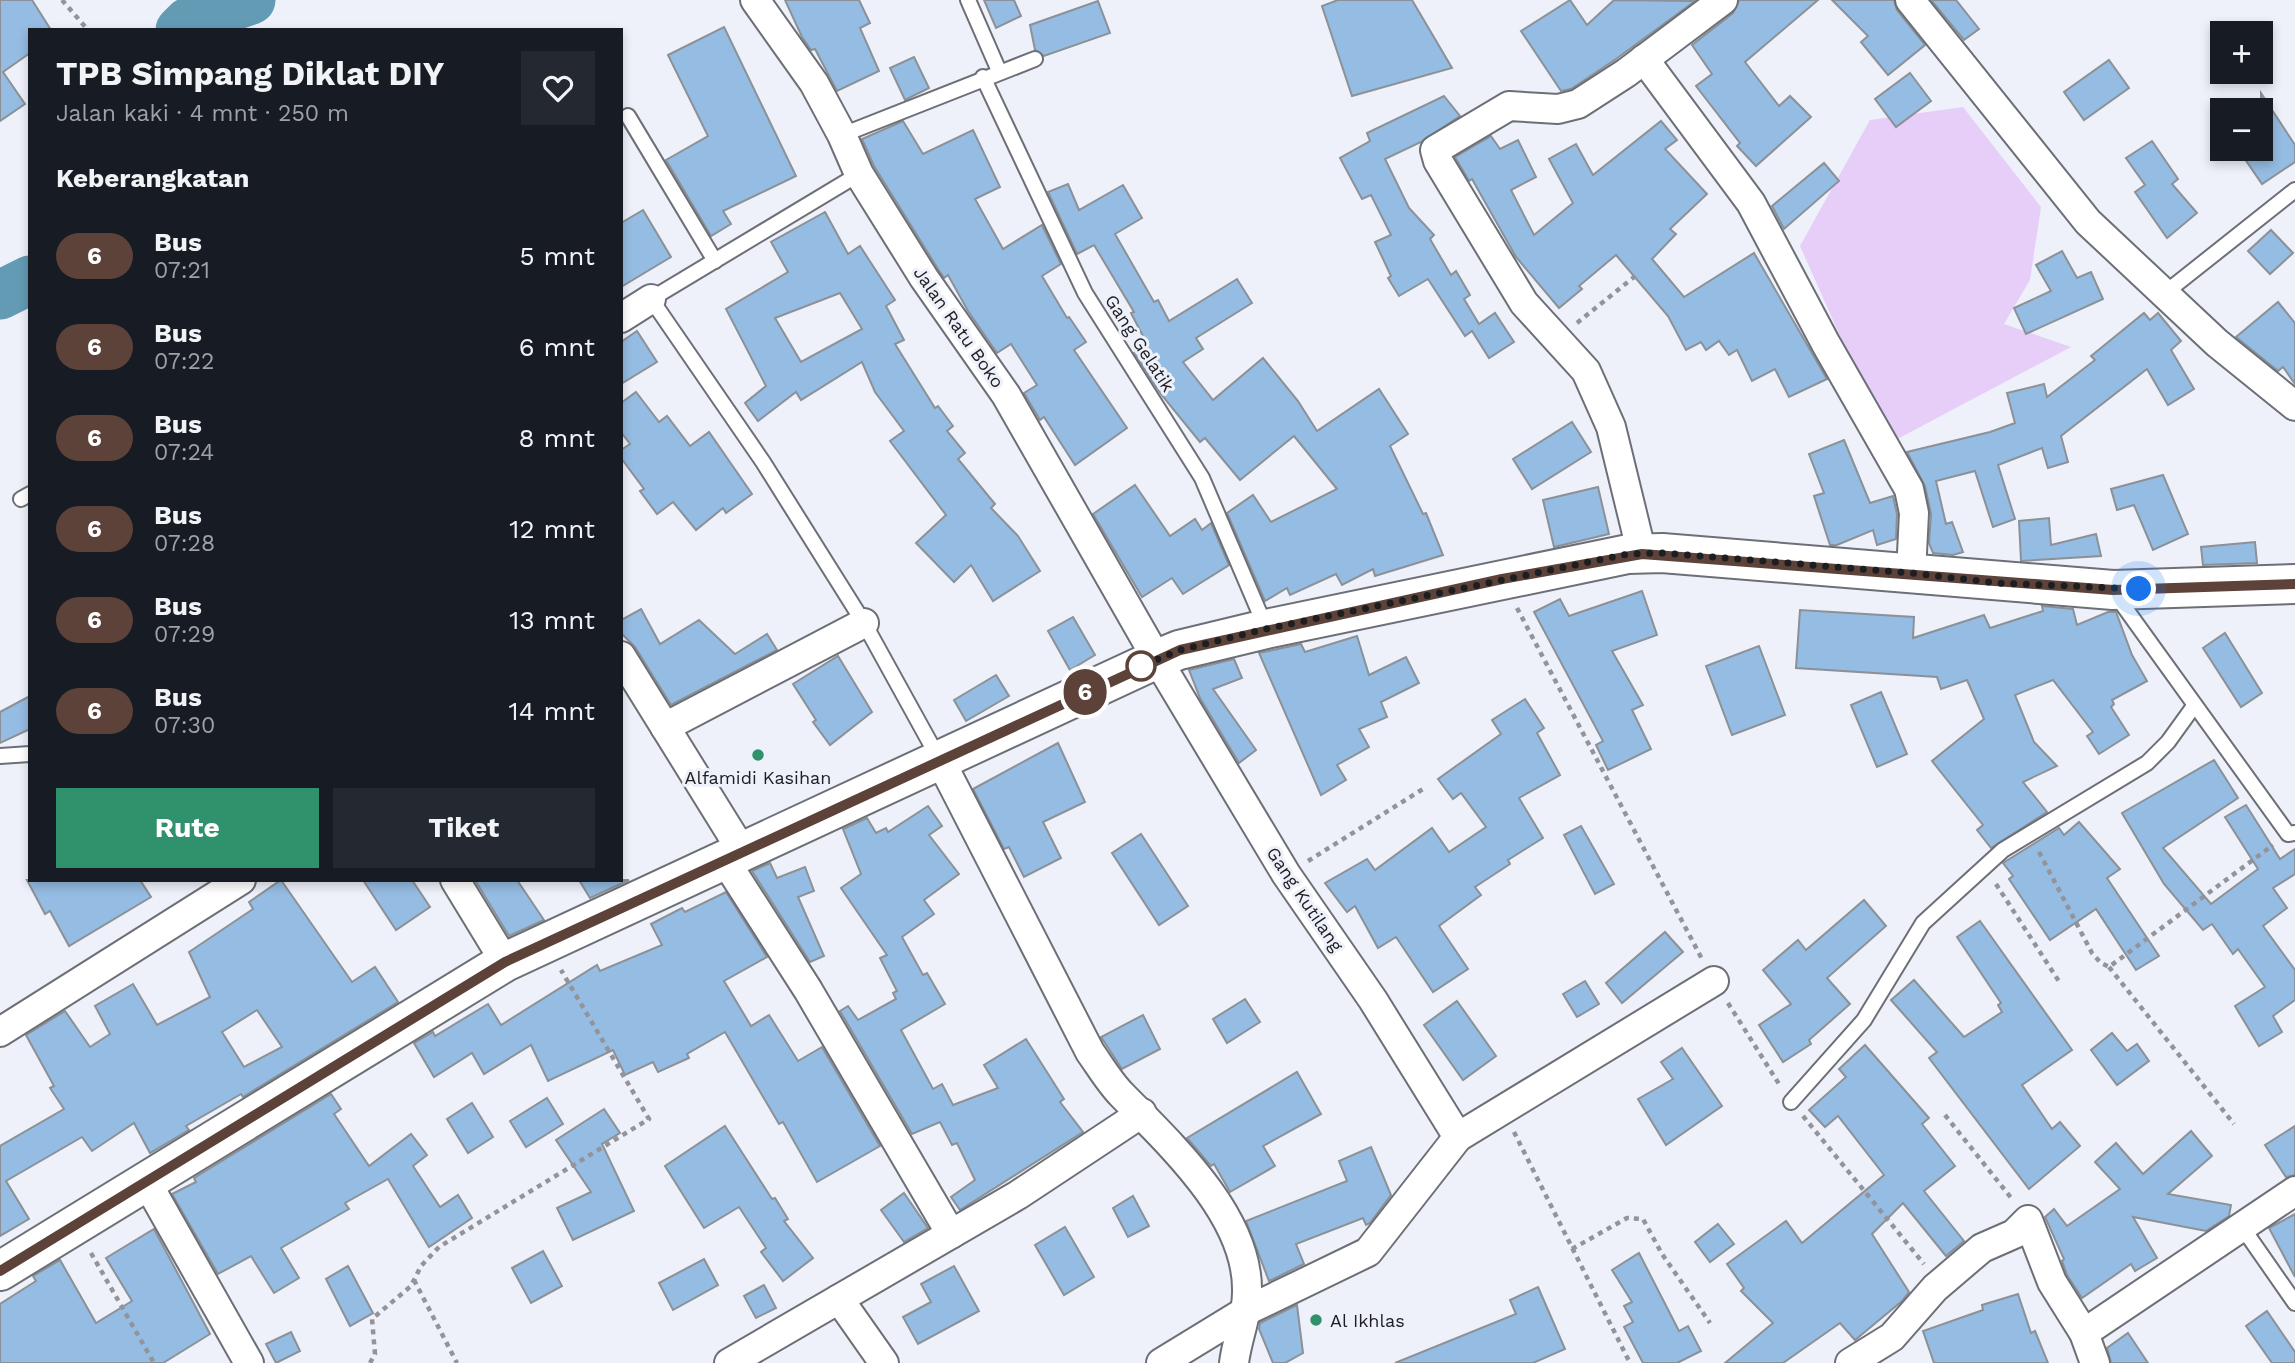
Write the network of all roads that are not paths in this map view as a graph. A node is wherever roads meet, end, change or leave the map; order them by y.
1 (755, 0) edge
2 (968, 0) edge
3 (1723, 0) edge
4 (1910, 0) edge
5 (1035, 59) dead end
6 (1644, 59) junction
7 (999, 71) junction
8 (983, 77) junction
9 (628, 116) dead end
10 (842, 135) junction
11 (859, 174) junction
12 (2295, 190) edge
13 (715, 261) junction
14 (2165, 293) junction
15 (651, 299) junction
16 (623, 317) edge
17 (2295, 406) edge
18 (1642, 554) junction
19 (1911, 573) junction
20 (2295, 584) edge
21 (2113, 590) junction
22 (864, 623) junction
23 (1266, 629) junction
24 (623, 659) edge
25 (1157, 659) junction
26 (2194, 706) junction
27 (664, 727) junction
28 (28, 754) edge
29 (0, 756) edge
30 (940, 760) junction
31 (2291, 834) edge
32 (733, 855) junction
33 (238, 882) edge
34 (456, 882) edge
35 (505, 962) junction
36 (1714, 981) road end
37 (0, 1032) edge
38 (1791, 1102) road end
39 (1142, 1113) junction
40 (1458, 1137) junction
41 (146, 1181) junction
42 (2295, 1191) edge
43 (2242, 1227) junction
44 (951, 1234) junction
45 (0, 1271) edge
46 (839, 1299) junction
47 (2295, 1303) edge
48 (1246, 1311) junction
49 (2084, 1333) junction
50 (249, 1363) edge
51 (729, 1363) edge
52 (884, 1363) edge
53 (1161, 1363) edge
54 (1234, 1363) edge
55 (1850, 1363) edge
56 (2095, 1363) edge

1 - 10 street, Jalan Ratu Boko
2 - 7 lane
3 - 6 street
4 - 14 street
5 - 7 lane
6 - 18 street
6 - 19 street
7 - 8 lane
8 - 10 lane
8 - 23 lane, Gang Gelatik
9 - 13 lane
10 - 11 street, Jalan Ratu Boko
11 - 13 lane
11 - 25 street, Jalan Ratu Boko
12 - 14 lane
13 - 15 lane
14 - 17 street
15 - 16 street
15 - 22 lane
18 - 19 main road
18 - 23 main road
19 - 21 main road
20 - 21 main road
21 - 26 lane
22 - 27 street
22 - 30 lane
23 - 25 main road
24 - 27 street
25 - 30 main road
25 - 40 street, Gang Kutilang
26 - 31 lane
26 - 38 lane
27 - 32 street
28 - 29 lane
30 - 32 main road
30 - 39 street
32 - 35 main road
32 - 44 street
33 - 37 street
34 - 35 street
35 - 41 main road
36 - 40 street
39 - 44 street
39 - 48 street
40 - 48 street
41 - 45 main road
41 - 50 street
42 - 43 street
43 - 47 lane
43 - 49 street
44 - 46 street
46 - 51 street
46 - 52 street
48 - 53 street
48 - 54 street
49 - 55 street
49 - 56 street

